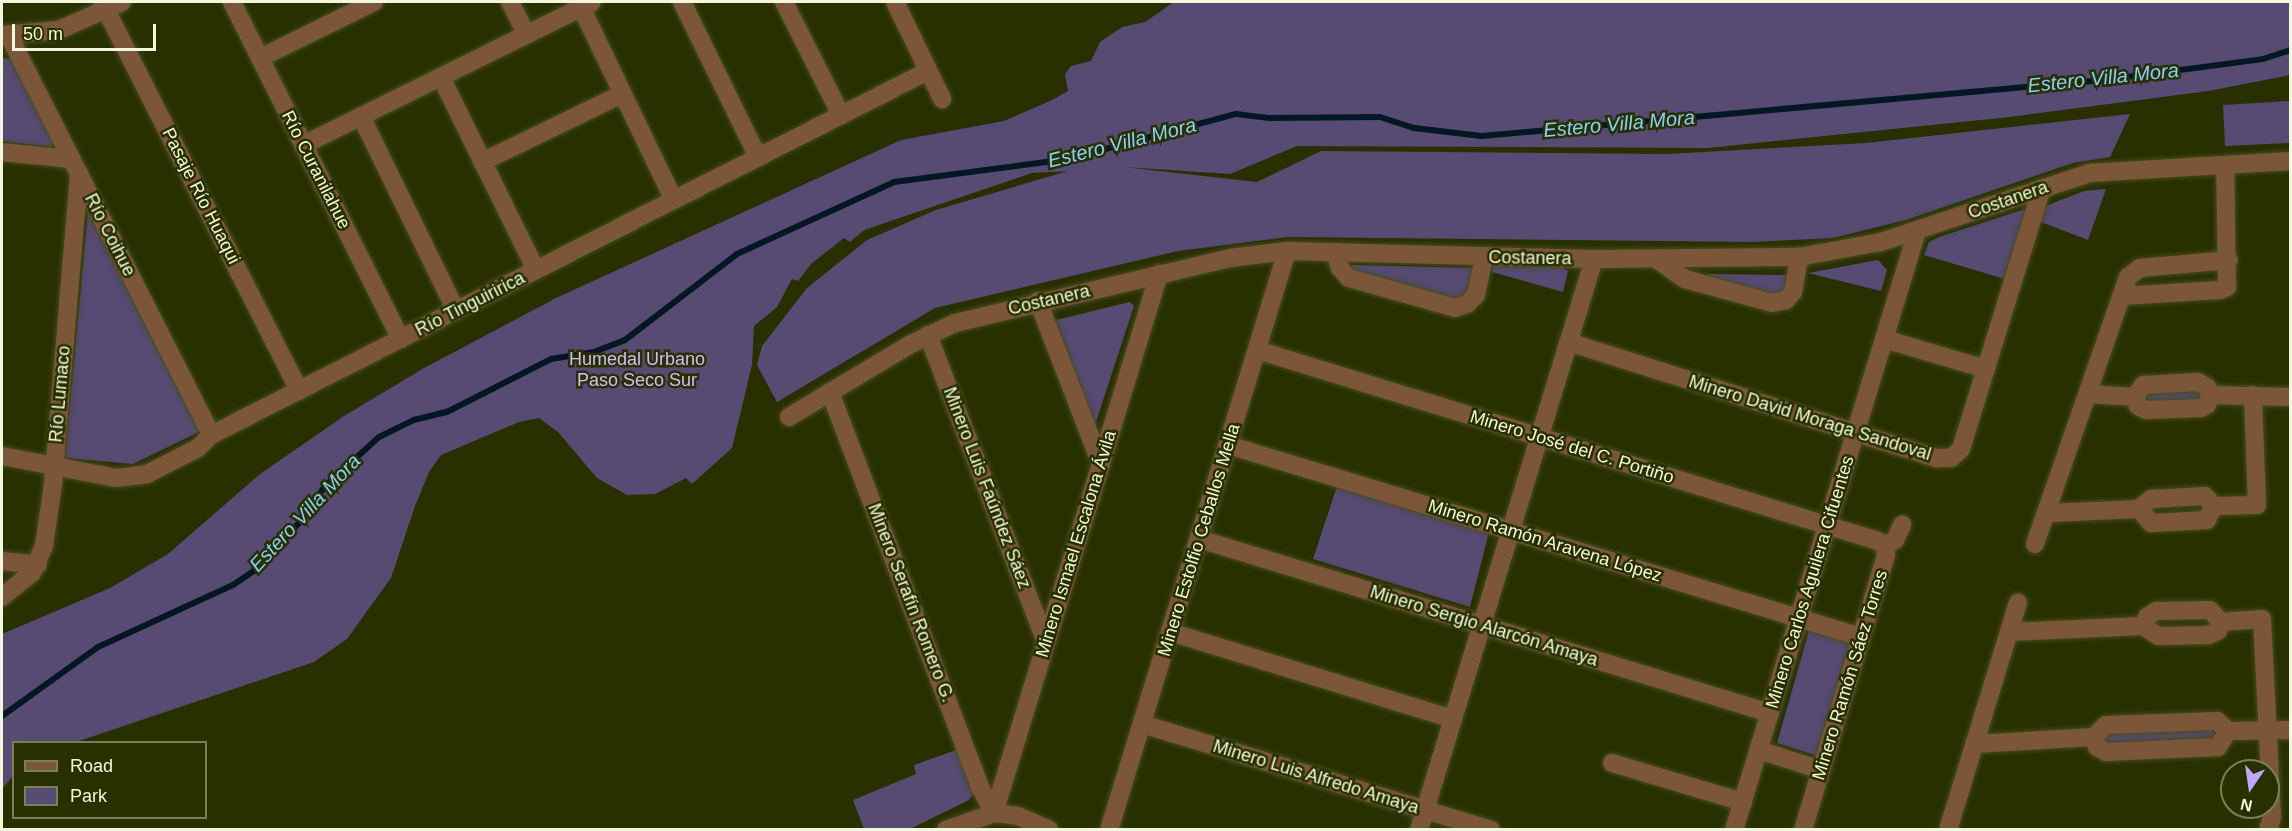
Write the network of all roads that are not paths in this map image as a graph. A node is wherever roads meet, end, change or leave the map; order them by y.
1 (232, 2) edge
2 (374, 2) edge
3 (510, 2) edge
4 (682, 2) edge
5 (784, 2) edge
6 (894, 2) edge
7 (110, 4) edge
8 (586, 4) edge
9 (526, 34) junction
10 (5, 35) edge
11 (260, 58) junction
12 (928, 71) junction
13 (441, 76) junction
14 (622, 94) junction
15 (942, 99) dead end
16 (841, 115) junction
17 (361, 116) junction
18 (303, 145) junction
19 (2, 152) edge
20 (758, 157) junction
21 (2290, 161) edge
22 (482, 162) junction
23 (2225, 165) junction
24 (76, 166) junction
25 (2042, 188) junction
26 (674, 200) junction
27 (1917, 231) junction
28 (1287, 251) junction
29 (1335, 252) junction
30 (1484, 257) junction
31 (1799, 257) junction
32 (1594, 259) junction
33 (1656, 259) junction
34 (2229, 260) junction
35 (536, 270) junction
36 (1159, 274) junction
37 (2121, 296) junction
38 (1038, 301) junction
39 (456, 311) junction
40 (928, 334) junction
41 (400, 339) junction
42 (1884, 339) junction
43 (1568, 342) junction
44 (1257, 350) junction
45 (1986, 369) junction
46 (299, 391) junction
47 (830, 392) junction
48 (2088, 394) junction
49 (2210, 395) junction
50 (2253, 395) junction
51 (2290, 397) edge
52 (2135, 398) junction
53 (789, 417) dead end
54 (1856, 433) junction
55 (211, 435) junction
56 (1539, 437) junction
57 (1228, 445) junction
58 (2, 456) edge
59 (53, 464) junction
60 (1101, 464) junction
61 (2214, 506) junction
62 (2139, 509) junction
63 (2049, 513) junction
64 (1827, 525) junction
65 (1902, 525) dead end
66 (1511, 531) junction
67 (1199, 539) junction
68 (2035, 544) dead end
69 (1885, 546) junction
70 (2, 561) edge
71 (38, 565) junction
72 (2, 597) edge
73 (2018, 603) dead end
74 (1799, 618) junction
75 (2221, 622) junction
76 (1482, 625) junction
77 (2143, 626) junction
78 (1170, 632) junction
79 (2009, 632) junction
80 (1861, 637) junction
81 (1046, 642) junction
82 (1770, 713) junction
83 (1453, 719) junction
84 (1142, 724) junction
85 (2268, 729) junction
86 (2290, 730) edge
87 (2228, 731) junction
88 (2094, 737) junction
89 (1975, 744) junction
90 (1759, 750) junction
91 (1612, 764) dead end
92 (1821, 770) junction
93 (1743, 802) junction
94 (1425, 810) junction
95 (994, 813) junction
96 (946, 830) edge
97 (1049, 830) edge
98 (1109, 830) edge
99 (1419, 830) edge
100 (1491, 830) edge
101 (1734, 830) edge
102 (1803, 830) edge
103 (1948, 830) edge
104 (2268, 830) edge

1 - 11 street, Río Curanilahue
2 - 11 street
3 - 9 street
4 - 20 street
5 - 16 street
6 - 12 street
7 - 10 street
7 - 46 street, Pasaje Río Huaqui
8 - 9 street
8 - 14 street
9 - 13 street
10 - 24 street, Río Coihue
11 - 18 street, Río Curanilahue
12 - 15 street
12 - 16 street, Río Tinguiririca
13 - 17 street
13 - 22 street
14 - 22 street
14 - 26 street
16 - 20 street, Río Tinguiririca
17 - 18 street
17 - 39 street
18 - 41 street, Río Curanilahue
19 - 24 street
20 - 26 street, Río Tinguiririca
21 - 23 street, Costanera
22 - 35 street
23 - 25 street, Costanera
23 - 34 street
24 - 55 street, Río Coihue
24 - 59 street, Río Lumaco
25 - 27 street, Costanera
25 - 45 street, Minero David Moraga Sandoval
26 - 35 street, Río Tinguiririca
27 - 31 street, Costanera
27 - 42 street, Minero Carlos Aguilera Cifuentes
28 - 29 street, Costanera
28 - 36 street, Costanera
28 - 44 street, Minero Estolfio Ceballos Mella
29 - 30 street, Costanera
29 - 30 street
30 - 32 street, Costanera
31 - 33 street, Costanera
31 - 33 street
32 - 33 street, Costanera
32 - 43 street
34 - 37 street
34 - 37 street
35 - 39 street, Río Tinguiririca
36 - 38 street, Costanera
36 - 60 street, Minero Ismael Escalona Ávila
37 - 48 street
38 - 40 street, Costanera
38 - 60 street
39 - 41 street, Río Tinguiririca
40 - 47 street, Costanera
40 - 81 street, Minero Luis Faúndez Sáez
41 - 46 street, Río Tinguiririca
42 - 45 street
42 - 54 street, Minero Carlos Aguilera Cifuentes
43 - 54 street, Minero David Moraga Sandoval
43 - 56 street
44 - 56 street, Minero José del C. Portiño
44 - 57 street, Minero Estolfio Ceballos Mella
45 - 54 street, Minero David Moraga Sandoval
46 - 55 street, Río Tinguiririca
47 - 53 street, Costanera
47 - 95 street, Minero Serafín Romero G.
48 - 52 street
48 - 63 street
49 - 50 street
49 - 52 street
49 - 52 street
50 - 51 street
50 - 61 street
54 - 64 street, Minero Carlos Aguilera Cifuentes
55 - 59 street, Río Tinguiririca
56 - 64 street, Minero José del C. Portiño
56 - 66 street
57 - 66 street, Minero Ramón Aravena López
57 - 67 street, Minero Estolfio Ceballos Mella
58 - 59 street, Río Tinguiririca
59 - 71 street, Río Lumaco
60 - 81 street, Minero Ismael Escalona Ávila
61 - 62 street
61 - 62 street
62 - 63 street
63 - 68 street
64 - 69 street, Minero José del C. Portiño
64 - 74 street, Minero Carlos Aguilera Cifuentes
65 - 69 street, Minero Ramón Sáez Torres
66 - 74 street, Minero Ramón Aravena López
66 - 76 street
67 - 76 street, Minero Sergio Alarcón Amaya
67 - 78 street, Minero Estolfio Ceballos Mella
69 - 80 street, Minero Ramón Sáez Torres
70 - 71 street
71 - 72 street
73 - 79 street
74 - 80 street, Minero Ramón Aravena López
74 - 82 street, Minero Carlos Aguilera Cifuentes
75 - 77 street
75 - 77 street
75 - 85 street
76 - 82 street, Minero Sergio Alarcón Amaya
76 - 83 street
77 - 79 street
78 - 83 street
78 - 84 street, Minero Estolfio Ceballos Mella
79 - 89 street
80 - 92 street, Minero Ramón Sáez Torres
81 - 95 street, Minero Ismael Escalona Ávila
82 - 90 street, Minero Carlos Aguilera Cifuentes
83 - 94 street
84 - 94 street, Minero Luis Alfredo Amaya
84 - 98 street, Minero Estolfio Ceballos Mella
85 - 86 street
85 - 87 street
85 - 104 street
87 - 88 street
87 - 88 street
88 - 89 street
89 - 103 street
90 - 92 street
90 - 93 street, Minero Carlos Aguilera Cifuentes
91 - 93 street
92 - 102 street, Minero Ramón Sáez Torres
93 - 101 street, Minero Carlos Aguilera Cifuentes
94 - 99 street
94 - 100 street, Minero Luis Alfredo Amaya
95 - 96 street
95 - 97 street

